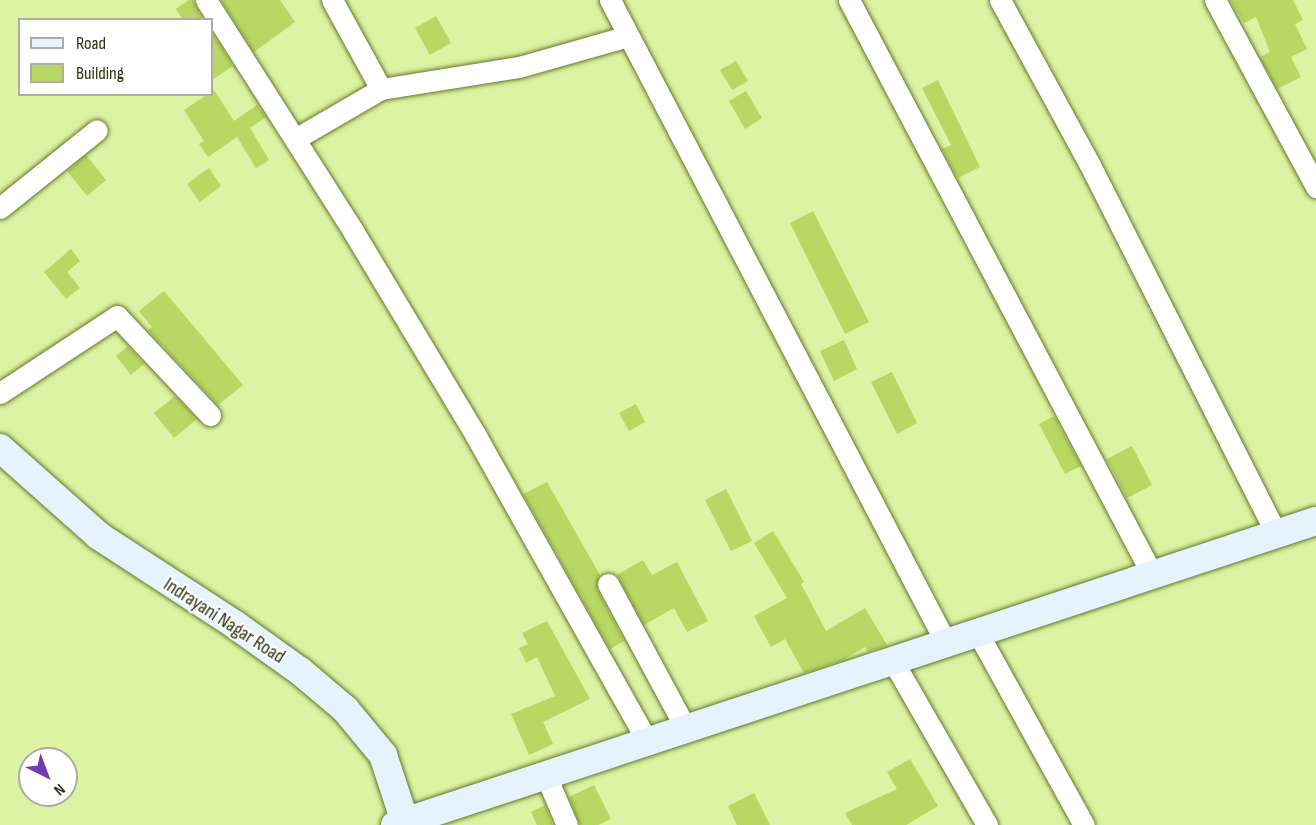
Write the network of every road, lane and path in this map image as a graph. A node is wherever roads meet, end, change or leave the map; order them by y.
1 (206, 0) edge
2 (332, 0) edge
3 (610, 0) edge
4 (849, 0) edge
5 (1000, 0) edge
6 (1215, 0) edge
7 (628, 36) junction
8 (381, 89) junction
9 (97, 130) dead end
10 (295, 139) junction
11 (1316, 187) edge
12 (0, 208) edge
13 (0, 393) edge
14 (210, 415) dead end
15 (0, 448) edge
16 (1316, 521) edge
17 (1277, 535) junction
18 (1154, 576) junction
19 (608, 584) dead end
20 (979, 635) junction
21 (947, 645) junction
22 (894, 663) junction
23 (687, 731) junction
24 (648, 743) junction
25 (546, 776) junction
26 (402, 824) edge
27 (567, 825) edge
28 (987, 825) edge
29 (1084, 825) edge

1 - 10 street
2 - 8 street
3 - 7 street
4 - 18 street
5 - 17 street
6 - 11 street
7 - 8 street
7 - 21 street
8 - 10 street
9 - 12 street
10 - 24 street
13 - 14 street
15 - 26 main road, Indrayani Nagar Road
16 - 17 main road
17 - 18 main road
18 - 20 main road
19 - 23 street
20 - 21 main road
20 - 29 street
21 - 22 main road
22 - 23 main road
22 - 28 street
23 - 24 main road
24 - 25 main road
25 - 26 main road
25 - 27 street

